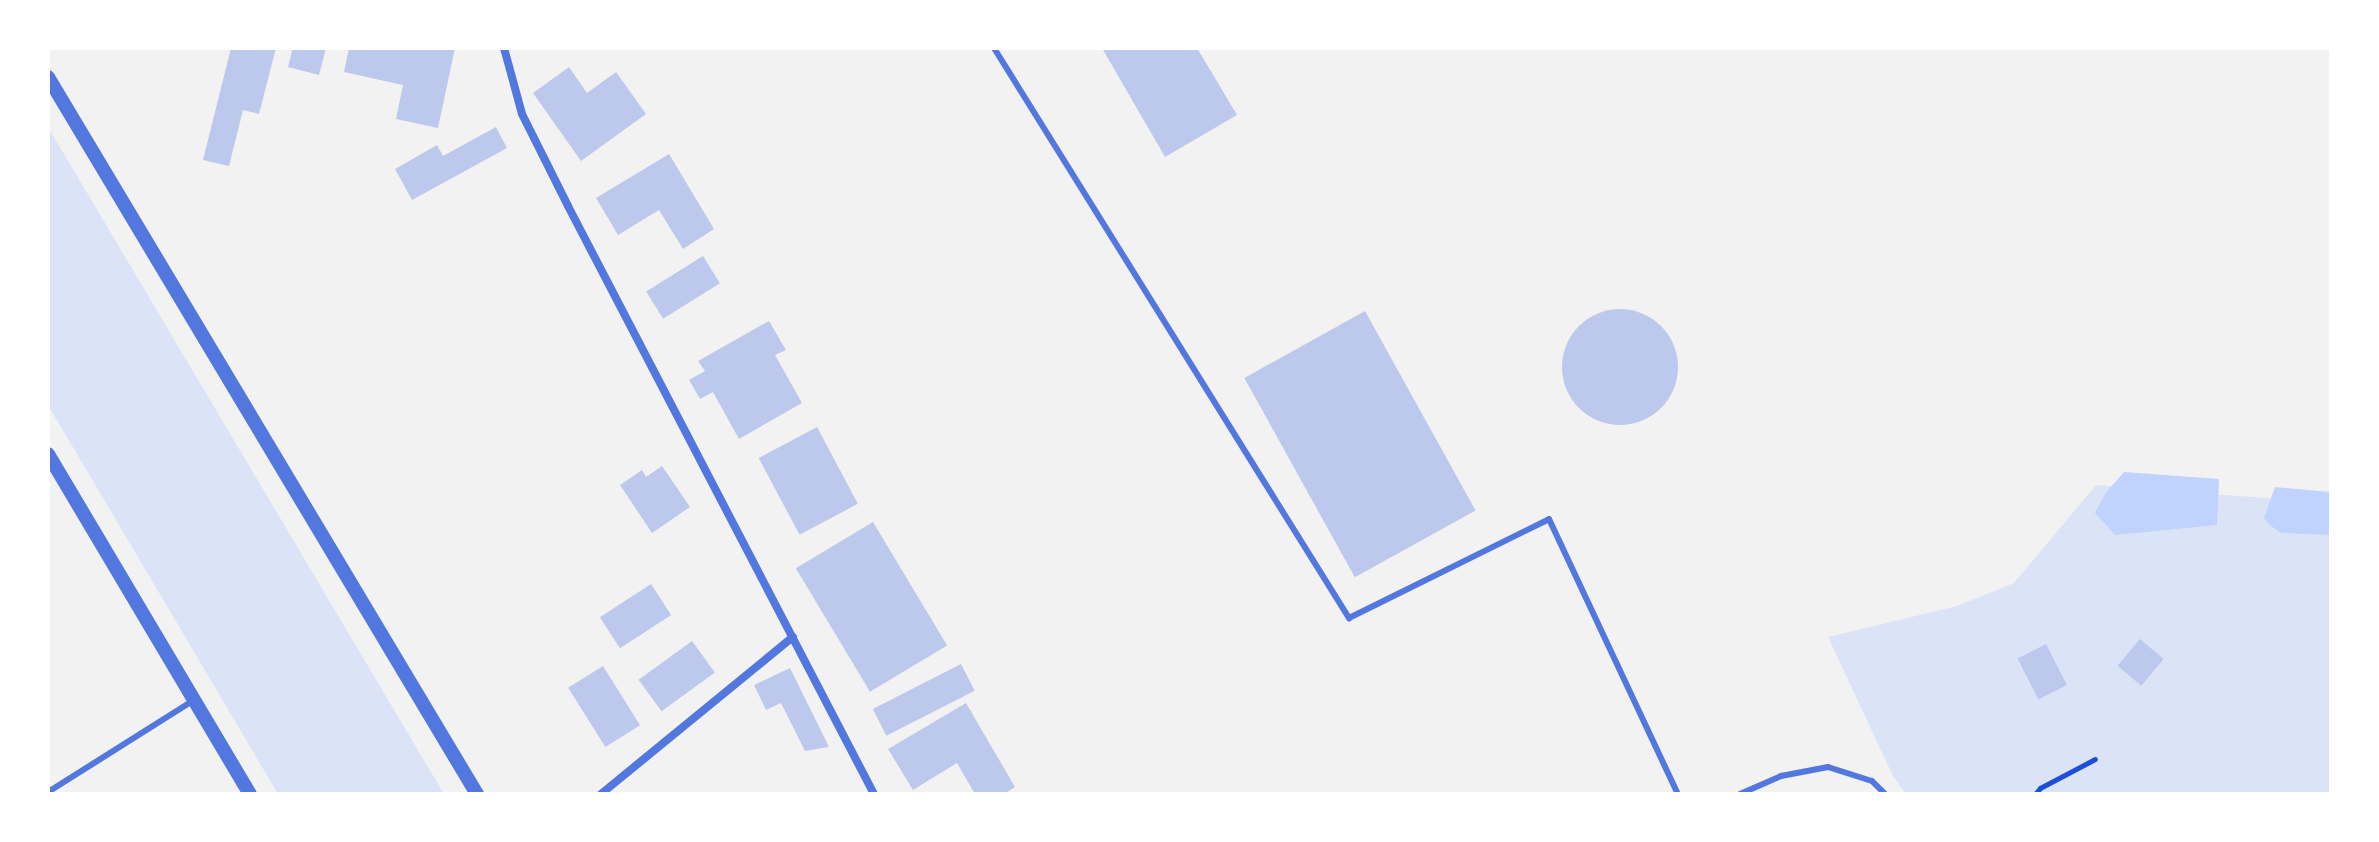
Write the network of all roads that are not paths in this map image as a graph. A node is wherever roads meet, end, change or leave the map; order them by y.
1 (504, 48) edge
2 (994, 48) edge
3 (48, 77) edge
4 (48, 454) edge
5 (793, 637) junction
6 (194, 700) junction
7 (48, 792) edge
8 (250, 794) edge
9 (477, 794) edge
10 (601, 794) edge
11 (874, 794) edge
12 (1678, 794) edge
13 (1740, 794) edge
14 (1885, 794) edge

1 - 5 street
2 - 12 lane
3 - 9 street
4 - 6 street
5 - 10 street
5 - 11 street
6 - 7 lane
6 - 8 street
13 - 14 lane

